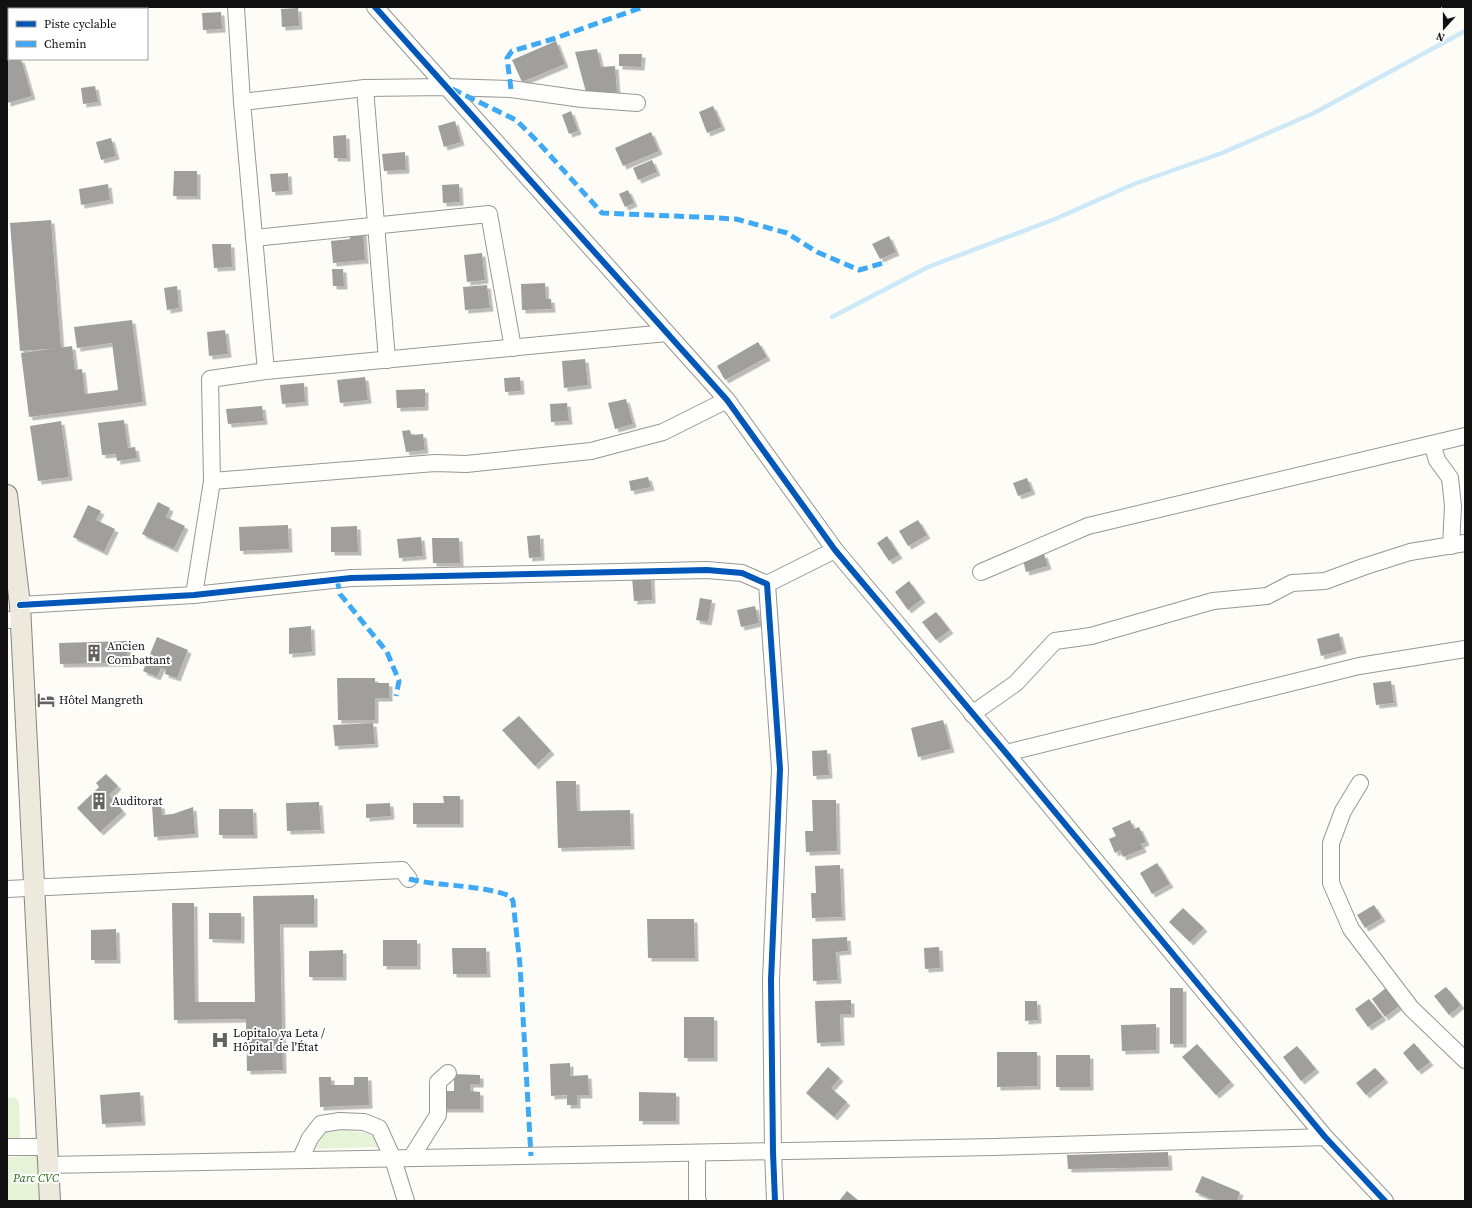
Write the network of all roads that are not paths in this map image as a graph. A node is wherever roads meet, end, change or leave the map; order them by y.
1 (236, 7) edge
2 (375, 7) edge
3 (446, 87) junction
4 (365, 88) junction
5 (242, 102) junction
6 (637, 103) dead end
7 (376, 224) junction
8 (254, 238) junction
9 (667, 333) junction
10 (513, 348) junction
11 (387, 360) junction
12 (266, 371) junction
13 (727, 400) junction
14 (1465, 436) edge
15 (1432, 444) junction
16 (212, 481) junction
17 (7, 495) edge
18 (1458, 544) edge
19 (835, 550) junction
20 (981, 572) dead end
21 (767, 584) junction
22 (194, 595) junction
23 (16, 615) edge
24 (1465, 649) edge
25 (972, 714) junction
26 (1006, 753) junction
27 (1360, 783) dead end
28 (409, 879) dead end
29 (33, 888) junction
30 (7, 889) edge
31 (1465, 1060) edge
32 (448, 1073) dead end
33 (1325, 1137) junction
34 (7, 1147) edge
35 (773, 1152) junction
36 (697, 1153) junction
37 (47, 1156) junction
38 (411, 1158) junction
39 (393, 1159) junction
40 (300, 1160) junction
41 (50, 1201) edge
42 (406, 1201) edge
43 (698, 1201) edge
44 (775, 1201) edge
45 (1385, 1201) edge

1 - 5 street
2 - 3 street
3 - 4 street
3 - 6 street
3 - 9 street
4 - 5 street
4 - 7 street
5 - 8 street
7 - 8 street
7 - 10 street
7 - 11 street
8 - 12 street
9 - 10 street
9 - 13 street
10 - 11 street
11 - 12 street
12 - 16 street
13 - 16 street
13 - 19 street
14 - 15 street
15 - 18 street
15 - 20 street
16 - 22 street
17 - 23 main road
18 - 25 street
19 - 21 street
19 - 25 street
21 - 22 street
21 - 35 street
22 - 23 street
23 - 29 main road
24 - 26 street
25 - 26 street
26 - 33 street
27 - 31 street
28 - 29 street
29 - 30 street
29 - 37 main road
32 - 38 street
33 - 35 street
33 - 45 street
34 - 37 street
35 - 36 street
35 - 44 street
36 - 38 street
36 - 43 street
37 - 40 street
37 - 41 main road
38 - 39 street
39 - 40 street
39 - 40 street
39 - 42 street

